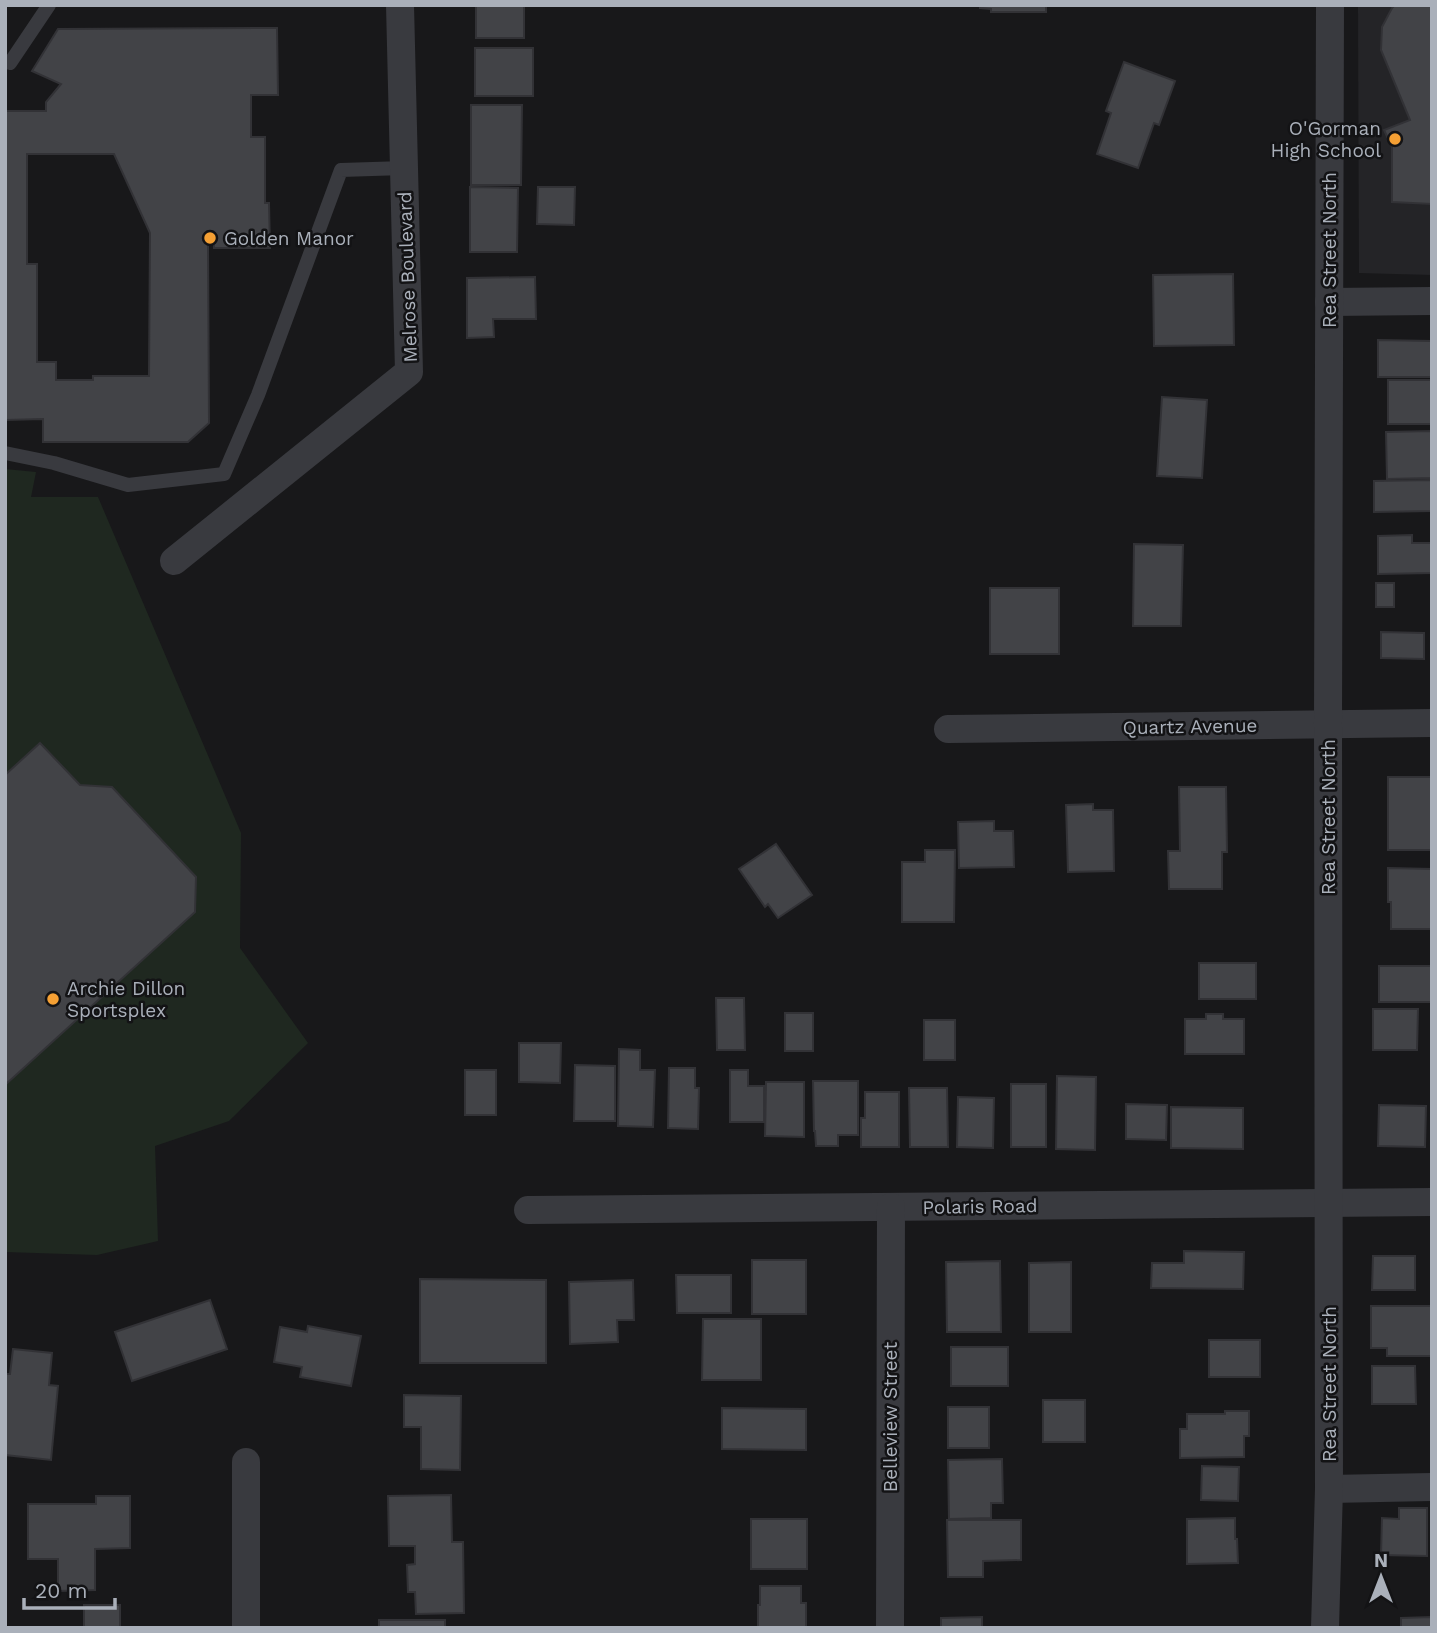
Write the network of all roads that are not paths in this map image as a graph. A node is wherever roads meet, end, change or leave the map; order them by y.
1 (48, 5) edge
2 (400, 5) edge
3 (1330, 5) edge
4 (5, 62) edge
5 (404, 168) junction
6 (1432, 301) edge
7 (1329, 302) junction
8 (5, 453) edge
9 (174, 561) dead end
10 (1432, 723) edge
11 (1328, 724) junction
12 (948, 729) dead end
13 (1432, 1202) edge
14 (1329, 1203) junction
15 (891, 1207) junction
16 (528, 1210) dead end
17 (246, 1462) dead end
18 (1432, 1487) edge
19 (1329, 1489) junction
20 (246, 1628) edge
21 (890, 1628) edge
22 (1325, 1628) edge

1 - 4 lane
2 - 5 street, Melrose Boulevard
3 - 7 street, Rea Street North
5 - 8 lane
5 - 9 street, Melrose Boulevard
6 - 7 street
7 - 11 street, Rea Street North
10 - 11 street, Quartz Avenue
11 - 12 street, Quartz Avenue
11 - 14 street, Rea Street North
13 - 14 street, Polaris Road
14 - 15 street, Polaris Road
14 - 19 street, Rea Street North
15 - 16 street, Polaris Road
15 - 21 street, Belleview Street
17 - 20 street
18 - 19 street
19 - 22 street, Rea Street North

